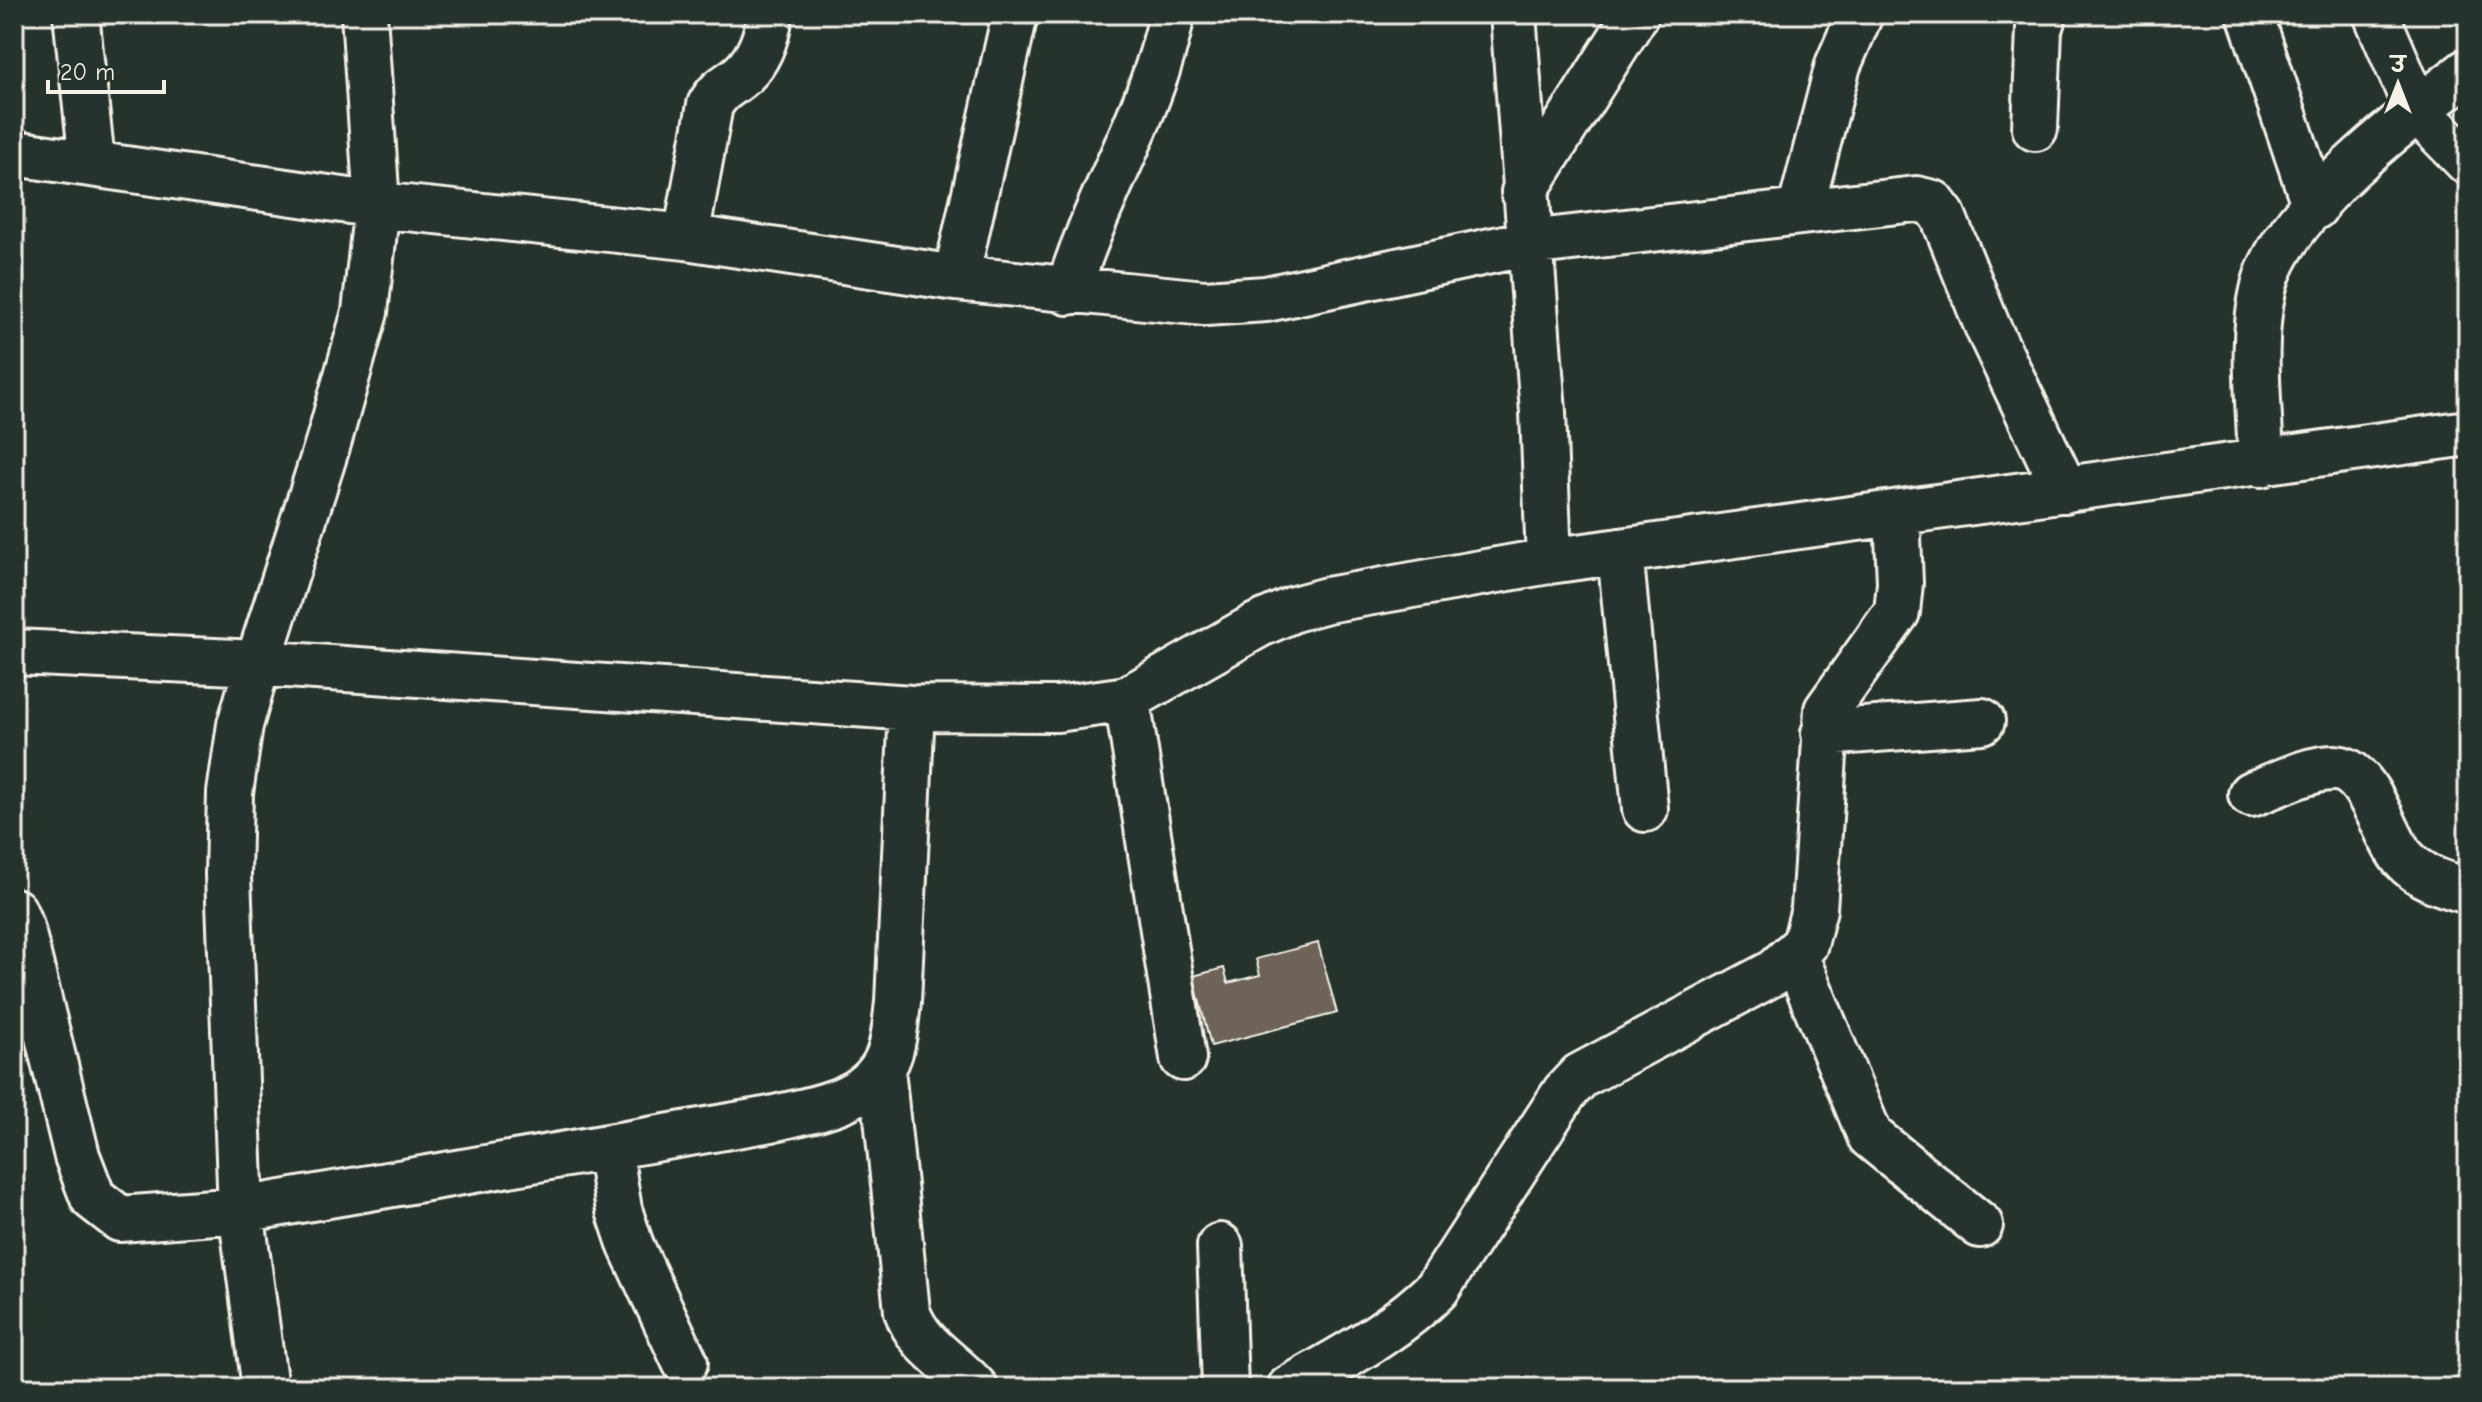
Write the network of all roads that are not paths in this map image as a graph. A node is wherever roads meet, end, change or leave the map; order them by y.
1 (76, 14) edge
2 (364, 14) edge
3 (770, 14) edge
4 (1015, 14) edge
5 (1172, 14) edge
6 (1513, 14) edge
7 (1636, 14) edge
8 (1860, 14) edge
9 (2044, 14) edge
10 (2250, 14) edge
11 (2376, 14) edge
12 (2468, 71) edge
13 (2417, 110) junction
14 (2035, 128) dead end
15 (14, 153) edge
16 (92, 162) junction
17 (2468, 162) edge
18 (1524, 192) junction
19 (377, 205) junction
20 (2315, 207) junction
21 (1800, 212) junction
22 (686, 237) junction
23 (1528, 243) junction
24 (956, 278) junction
25 (1068, 292) junction
26 (2468, 433) edge
27 (2261, 464) junction
28 (2065, 490) junction
29 (1897, 513) junction
30 (1620, 551) junction
31 (1549, 561) junction
32 (14, 652) edge
33 (258, 663) junction
34 (1127, 699) junction
35 (912, 708) junction
36 (1982, 721) dead end
37 (1824, 733) junction
38 (2251, 794) dead end
39 (1645, 809) dead end
40 (2468, 891) edge
41 (14, 911) edge
42 (1795, 955) junction
43 (1183, 1058) dead end
44 (882, 1069) junction
45 (609, 1147) junction
46 (241, 1210) junction
47 (1980, 1225) dead end
48 (1220, 1246) dead end
49 (685, 1362) dead end
50 (265, 1388) edge
51 (975, 1388) edge
52 (1225, 1388) edge
53 (1290, 1388) edge

1 - 16 street
2 - 19 street
3 - 22 street
4 - 24 street
5 - 25 street
6 - 18 street
7 - 18 street
8 - 21 street
9 - 14 street
10 - 20 street
11 - 13 street
12 - 13 street
13 - 17 street
13 - 20 street
15 - 16 street
16 - 19 street
18 - 23 street
19 - 22 street
19 - 33 street
20 - 27 street
21 - 23 street
21 - 28 street
22 - 24 street
23 - 25 street
23 - 31 street
24 - 25 street
26 - 27 street
27 - 28 street
28 - 29 street
29 - 30 street
29 - 37 street
30 - 31 street
30 - 39 street
31 - 34 street
32 - 33 street
33 - 35 street
33 - 46 street
34 - 35 street
34 - 43 street
35 - 44 street
36 - 37 street
37 - 42 street
38 - 40 street
41 - 46 street
42 - 47 street
42 - 53 street
44 - 45 street
44 - 51 street
45 - 46 street
45 - 49 street
46 - 50 street
48 - 52 street

